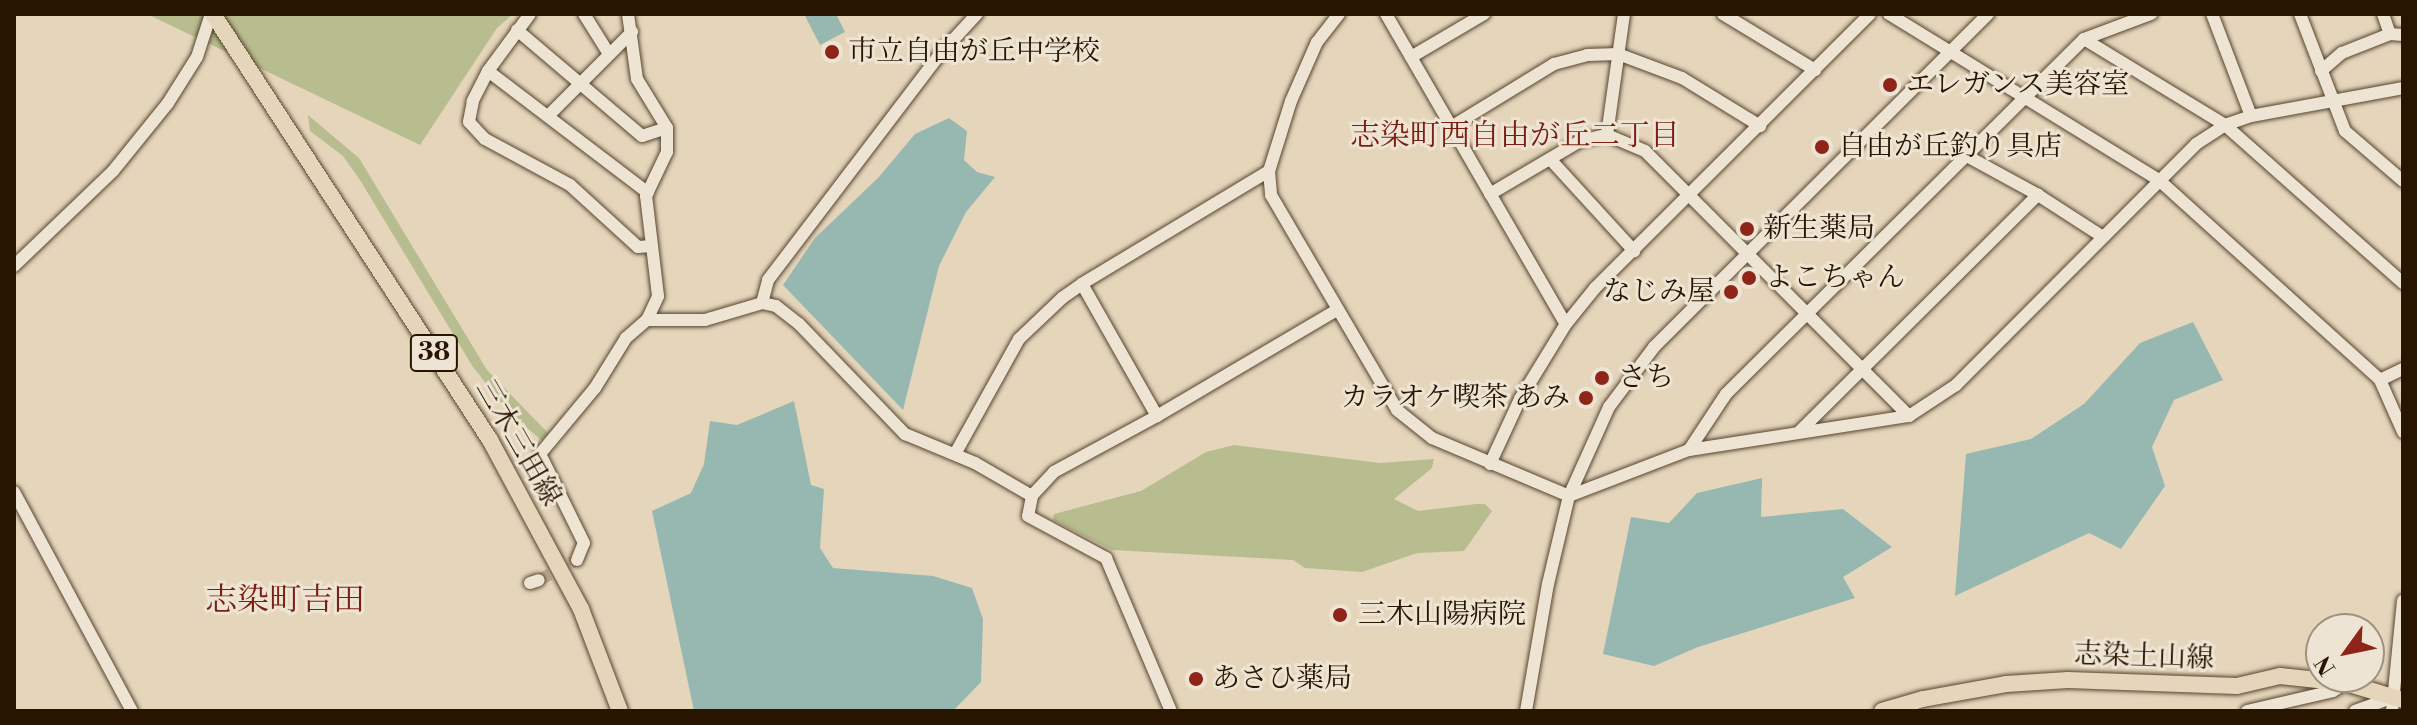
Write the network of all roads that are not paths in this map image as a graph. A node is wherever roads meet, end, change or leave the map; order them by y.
1 (212, 14) edge
2 (530, 14) edge
3 (584, 14) edge
4 (628, 14) edge
5 (977, 14) edge
6 (1339, 14) edge
7 (1386, 14) edge
8 (1484, 14) edge
9 (1624, 14) edge
10 (1723, 14) edge
11 (1870, 14) edge
12 (1889, 14) edge
13 (1988, 14) edge
14 (2151, 14) edge
15 (2212, 14) edge
16 (2300, 14) edge
17 (2383, 14) edge
18 (517, 30) junction
19 (632, 32) junction
20 (2396, 34) edge
21 (2084, 39) junction
22 (1952, 51) junction
23 (609, 54) junction
24 (1618, 54) junction
25 (1411, 57) junction
26 (1815, 70) junction
27 (488, 71) junction
28 (2321, 71) junction
29 (579, 82) junction
30 (2403, 88) edge
31 (2024, 96) junction
32 (2334, 101) junction
33 (548, 116) junction
34 (2251, 116) junction
35 (2225, 125) junction
36 (1760, 126) junction
37 (1451, 127) junction
38 (667, 128) junction
39 (1607, 135) junction
40 (1965, 155) junction
41 (1550, 159) junction
42 (1269, 171) junction
43 (2160, 181) junction
44 (2403, 181) edge
45 (648, 193) junction
46 (1490, 194) junction
47 (2038, 195) junction
48 (1689, 198) junction
49 (2103, 237) junction
50 (652, 246) junction
51 (1634, 251) junction
52 (1746, 255) junction
53 (14, 266) edge
54 (2403, 283) edge
55 (1082, 284) junction
56 (762, 303) junction
57 (1337, 310) junction
58 (1806, 314) junction
59 (647, 320) junction
60 (1566, 324) junction
61 (2403, 369) edge
62 (1863, 370) junction
63 (2380, 380) junction
64 (1157, 416) junction
65 (1909, 416) junction
66 (1799, 432) junction
67 (2403, 432) edge
68 (1689, 450) junction
69 (955, 454) junction
70 (1490, 464) junction
71 (14, 492) edge
72 (1032, 496) junction
73 (1569, 496) junction
74 (577, 560) dead end
75 (2403, 601) edge
76 (2402, 620) edge
77 (2305, 679) edge
78 (2324, 693) edge
79 (2372, 693) edge
80 (2397, 703) edge
81 (132, 711) edge
82 (620, 711) edge
83 (1171, 711) edge
84 (1526, 711) edge
85 (1882, 711) edge
86 (2247, 711) edge
87 (2355, 711) edge

1 - 53 street
1 - 82 main road, 三木三田線 / 38
2 - 18 street
3 - 23 street
4 - 19 street
5 - 56 street
6 - 42 street
7 - 25 street
8 - 25 street
9 - 24 street
10 - 26 street
11 - 26 street
12 - 22 street
13 - 22 street
14 - 21 street
15 - 34 street
16 - 28 street
17 - 20 street
18 - 27 street
18 - 29 street
19 - 23 street
19 - 38 street
20 - 28 street
21 - 31 street
21 - 35 street
22 - 31 street
22 - 52 street
23 - 29 street
24 - 36 street
24 - 37 street
24 - 39 street
25 - 37 street
26 - 36 street
27 - 33 street
27 - 50 street
28 - 32 street
29 - 33 street
29 - 38 street
30 - 32 street
31 - 40 street
31 - 43 street
32 - 34 street
32 - 44 street
33 - 45 street
34 - 35 street
35 - 43 street
35 - 54 street
36 - 48 street
37 - 46 street
38 - 45 street
39 - 41 street
39 - 48 street
40 - 47 street
40 - 58 street
41 - 46 street
41 - 51 street
42 - 55 street
42 - 57 street
43 - 49 street
43 - 63 street
45 - 50 street
46 - 60 street
47 - 49 street
47 - 62 street
48 - 51 street
48 - 52 street
49 - 65 street
50 - 59 street
51 - 60 street
52 - 58 street
52 - 73 street
55 - 64 street
55 - 69 street
56 - 59 street
56 - 69 street
57 - 64 street
57 - 70 street
58 - 62 street
58 - 68 street
59 - 74 street
60 - 70 street
61 - 63 street
62 - 65 street
62 - 66 street
63 - 67 street
64 - 72 street
65 - 66 street
66 - 68 street
68 - 73 street
69 - 72 street
70 - 73 street
71 - 81 street
72 - 83 street
73 - 84 street
75 - 76 street
76 - 80 street
77 - 85 main road, 志染土山線
78 - 86 street
79 - 80 main road, 志染土山線
80 - 87 street

